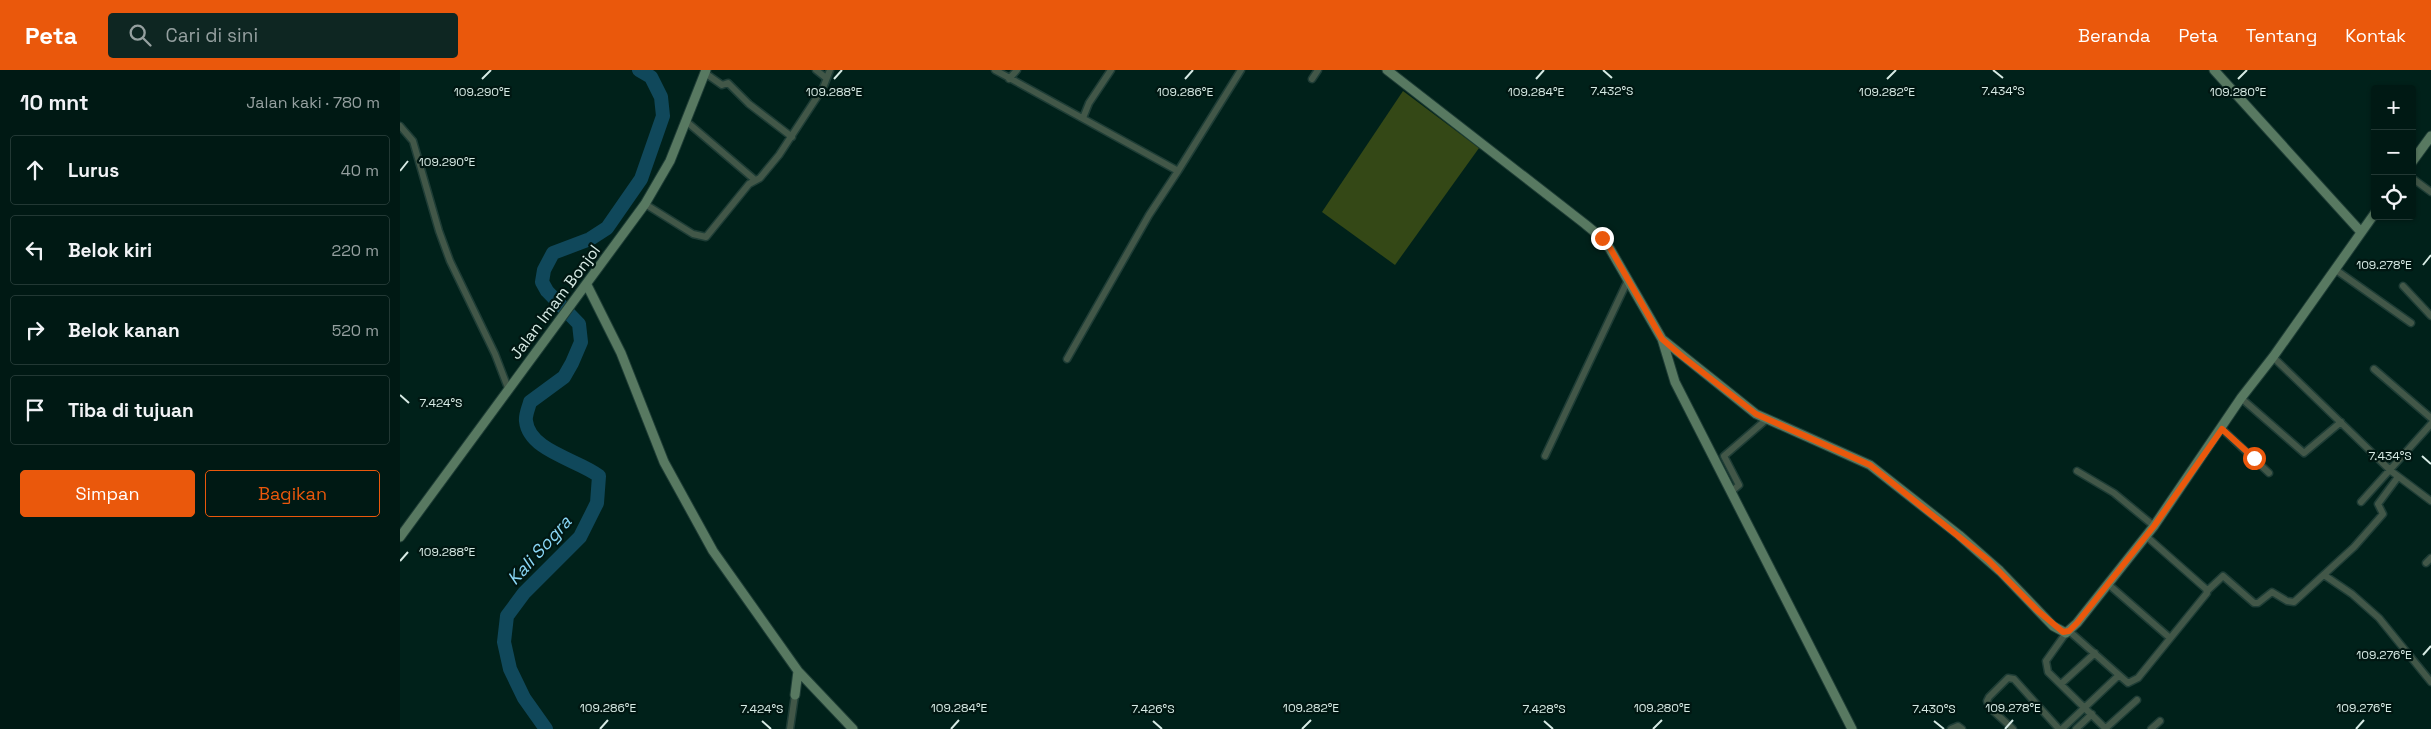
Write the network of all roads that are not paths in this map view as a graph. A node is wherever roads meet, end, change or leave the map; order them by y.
1 (816, 70) edge
2 (830, 70) edge
3 (995, 70) edge
4 (1017, 70) edge
5 (1111, 70) edge
6 (1241, 70) edge
7 (1318, 70) edge
8 (1387, 70) edge
9 (2214, 70) edge
10 (705, 72) edge
11 (826, 78) junction
12 (1009, 79) junction
13 (1312, 79) dead end
14 (1083, 118) junction
15 (687, 122) junction
16 (400, 126) edge
17 (2431, 136) edge
18 (792, 138) junction
19 (2416, 157) edge
20 (1178, 171) junction
21 (755, 180) junction
22 (2416, 181) edge
23 (2431, 192) edge
24 (645, 204) junction
25 (2371, 218) edge
26 (2361, 232) junction
27 (2336, 270) junction
28 (1628, 280) junction
29 (587, 285) junction
30 (2403, 286) dead end
31 (2431, 316) edge
32 (2412, 323) dead end
33 (1662, 339) junction
34 (2273, 357) junction
35 (1067, 359) dead end
36 (2374, 369) dead end
37 (508, 388) junction
38 (2240, 398) junction
39 (2431, 418) edge
40 (1766, 419) junction
41 (2341, 422) junction
42 (2431, 424) edge
43 (2222, 429) junction
44 (1545, 456) dead end
45 (2077, 471) dead end
46 (2391, 471) junction
47 (2269, 473) dead end
48 (2398, 477) junction
49 (1732, 491) junction
50 (2361, 502) dead end
51 (2431, 502) edge
52 (2154, 526) junction
53 (2146, 536) junction
54 (400, 537) edge
55 (2324, 575) junction
56 (2108, 584) junction
57 (2207, 591) junction
58 (2068, 632) junction
59 (2170, 638) junction
60 (2095, 653) junction
61 (798, 671) junction
62 (2118, 676) junction
63 (2431, 682) edge
64 (2061, 684) junction
65 (812, 687) junction
66 (796, 695) junction
67 (2137, 700) dead end
68 (2085, 707) junction
69 (2092, 714) junction
70 (2160, 721) dead end
71 (790, 729) edge
72 (853, 729) edge
73 (1852, 729) edge
74 (1951, 729) edge
75 (1962, 729) edge
76 (2013, 729) edge
77 (2060, 729) edge
78 (2076, 729) edge
79 (2106, 729) edge
80 (2152, 729) edge

1 - 11 street
2 - 11 street
3 - 12 street
4 - 12 street
5 - 14 street
6 - 20 street
7 - 13 street
8 - 28 street
9 - 26 street
10 - 15 street, Jalan Imam Bonjol
10 - 18 street
11 - 18 street
12 - 14 street
14 - 20 street
15 - 21 street
15 - 24 street, Jalan Imam Bonjol
16 - 37 street
17 - 19 street
18 - 21 street
20 - 35 street
21 - 24 street
22 - 23 street
24 - 29 street, Jalan Imam Bonjol
25 - 26 street
26 - 27 street
27 - 32 street
27 - 34 street
28 - 33 street
28 - 44 street
29 - 37 street, Jalan Imam Bonjol
29 - 61 street
30 - 31 street
33 - 40 street
33 - 49 street
34 - 38 street
34 - 41 street
36 - 39 street
37 - 54 street, Jalan Imam Bonjol
38 - 41 street
38 - 43 street
40 - 49 street
40 - 58 street
41 - 46 street
42 - 46 street
43 - 47 street
43 - 52 street
45 - 52 street
46 - 48 street
46 - 50 street
48 - 51 street
48 - 55 street
49 - 73 street
52 - 53 street
53 - 56 street
53 - 57 street
55 - 57 street
55 - 63 street
56 - 58 street
56 - 59 street
57 - 59 street
58 - 60 street
58 - 64 street
59 - 62 street
60 - 62 street
60 - 64 street
61 - 65 street
61 - 66 street
62 - 68 street
64 - 68 street
65 - 66 street
65 - 72 street
66 - 71 street
67 - 79 street
68 - 69 street
68 - 77 street
69 - 78 street
69 - 79 street
70 - 80 street
74 - 75 street
76 - 77 street

